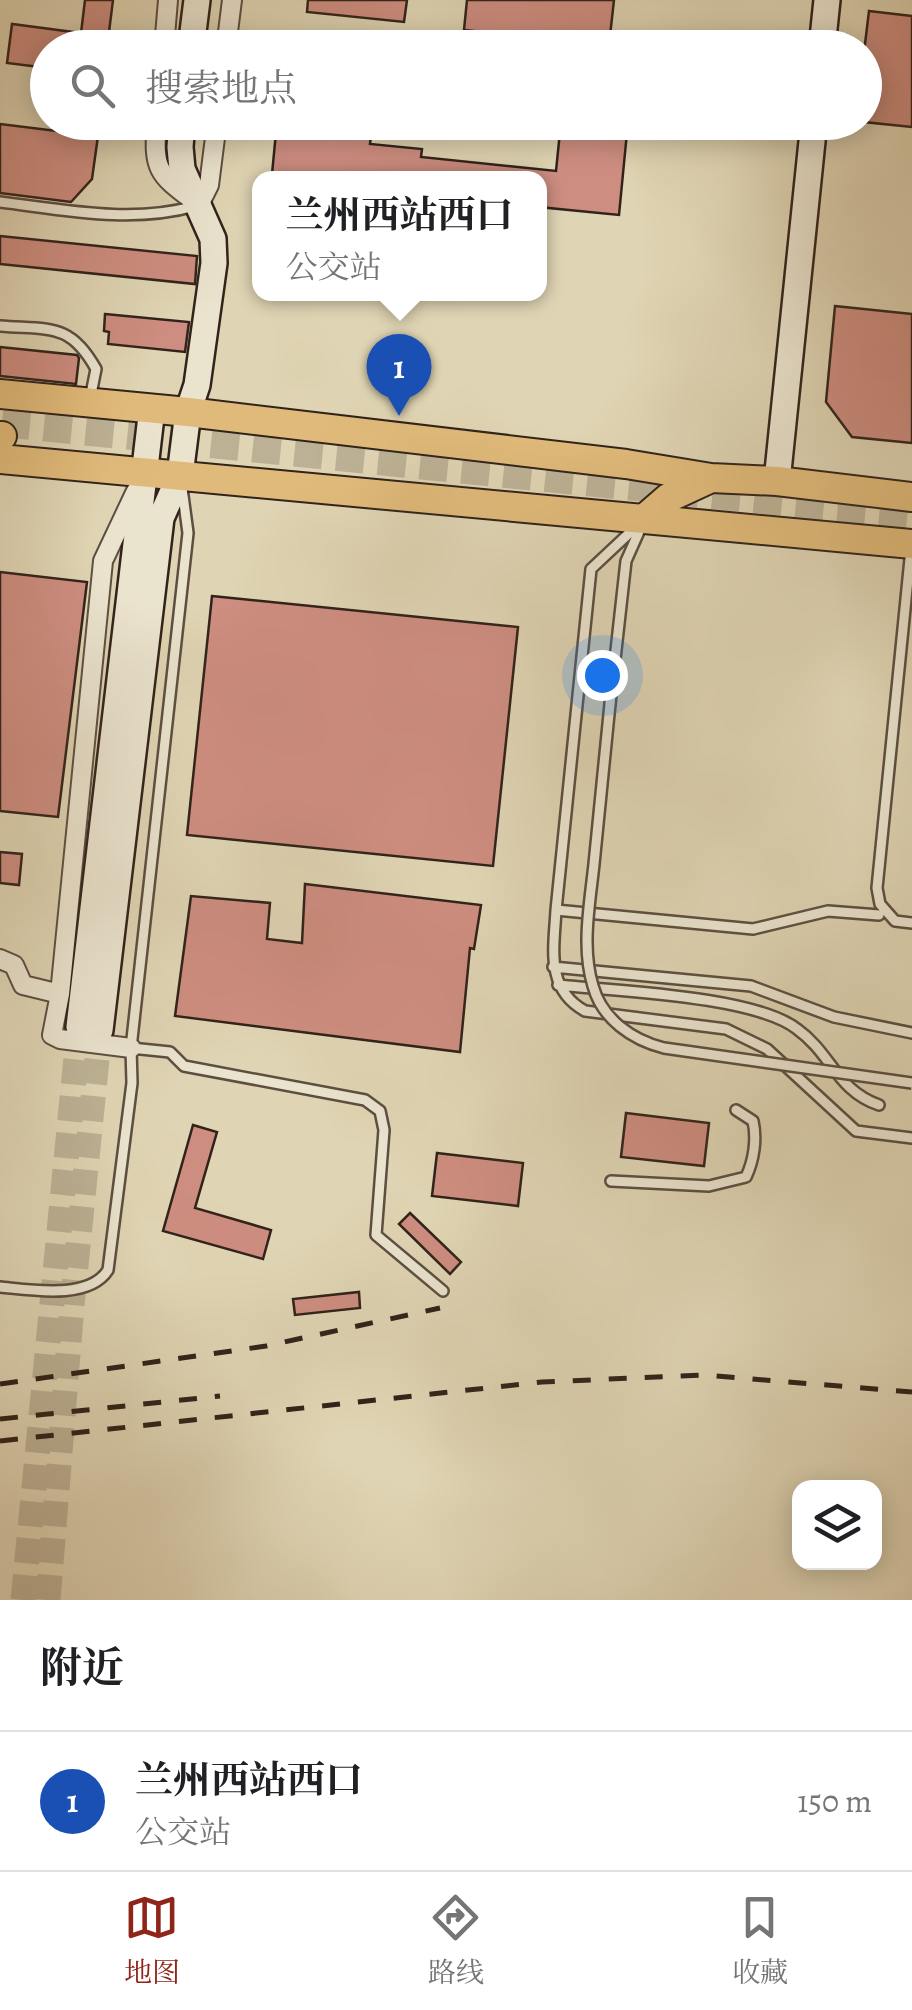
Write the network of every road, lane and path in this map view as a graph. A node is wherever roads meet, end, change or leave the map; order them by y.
1 (168, 0) edge
2 (197, 0) edge
3 (232, 0) edge
4 (826, 0) edge
5 (166, 30) edge
6 (193, 30) edge
7 (228, 30) edge
8 (824, 30) edge
9 (155, 140) edge
10 (181, 140) edge
11 (214, 140) edge
12 (812, 140) edge
13 (0, 202) edge
14 (199, 205) junction
15 (0, 326) edge
16 (0, 394) edge
17 (89, 402) junction
18 (152, 408) junction
19 (188, 412) junction
20 (1, 435) edge
21 (145, 472) junction
22 (180, 476) junction
23 (710, 478) junction
24 (778, 480) junction
25 (912, 496) edge
26 (645, 518) junction
27 (912, 544) edge
28 (556, 910) junction
29 (880, 915) dead end
30 (912, 923) edge
31 (0, 959) edge
32 (553, 967) junction
33 (558, 984) junction
34 (60, 994) junction
35 (912, 1034) edge
36 (131, 1048) junction
37 (912, 1082) edge
38 (879, 1105) dead end
39 (736, 1110) dead end
40 (912, 1138) edge
41 (611, 1181) dead end
42 (0, 1287) edge
43 (442, 1291) dead end

1 - 5 street
2 - 6 main road
3 - 7 street
4 - 8 main road
9 - 14 street
10 - 14 main road
11 - 14 street
12 - 24 main road
13 - 14 lane
14 - 19 main road
15 - 17 lane
16 - 17 main road
17 - 18 main road
18 - 19 main road
18 - 21 main road
19 - 22 main road
19 - 23 main road
20 - 21 main road
21 - 22 main road
21 - 22 main road
21 - 34 street
22 - 26 main road
22 - 36 lane
23 - 24 main road
23 - 26 main road
24 - 25 main road
26 - 27 main road
26 - 28 lane
26 - 37 lane, bridge
27 - 30 lane
28 - 29 lane
28 - 32 lane
31 - 34 street
32 - 33 lane
32 - 35 lane
33 - 38 lane
33 - 40 lane
34 - 36 street
36 - 42 lane
36 - 43 lane
39 - 41 lane

